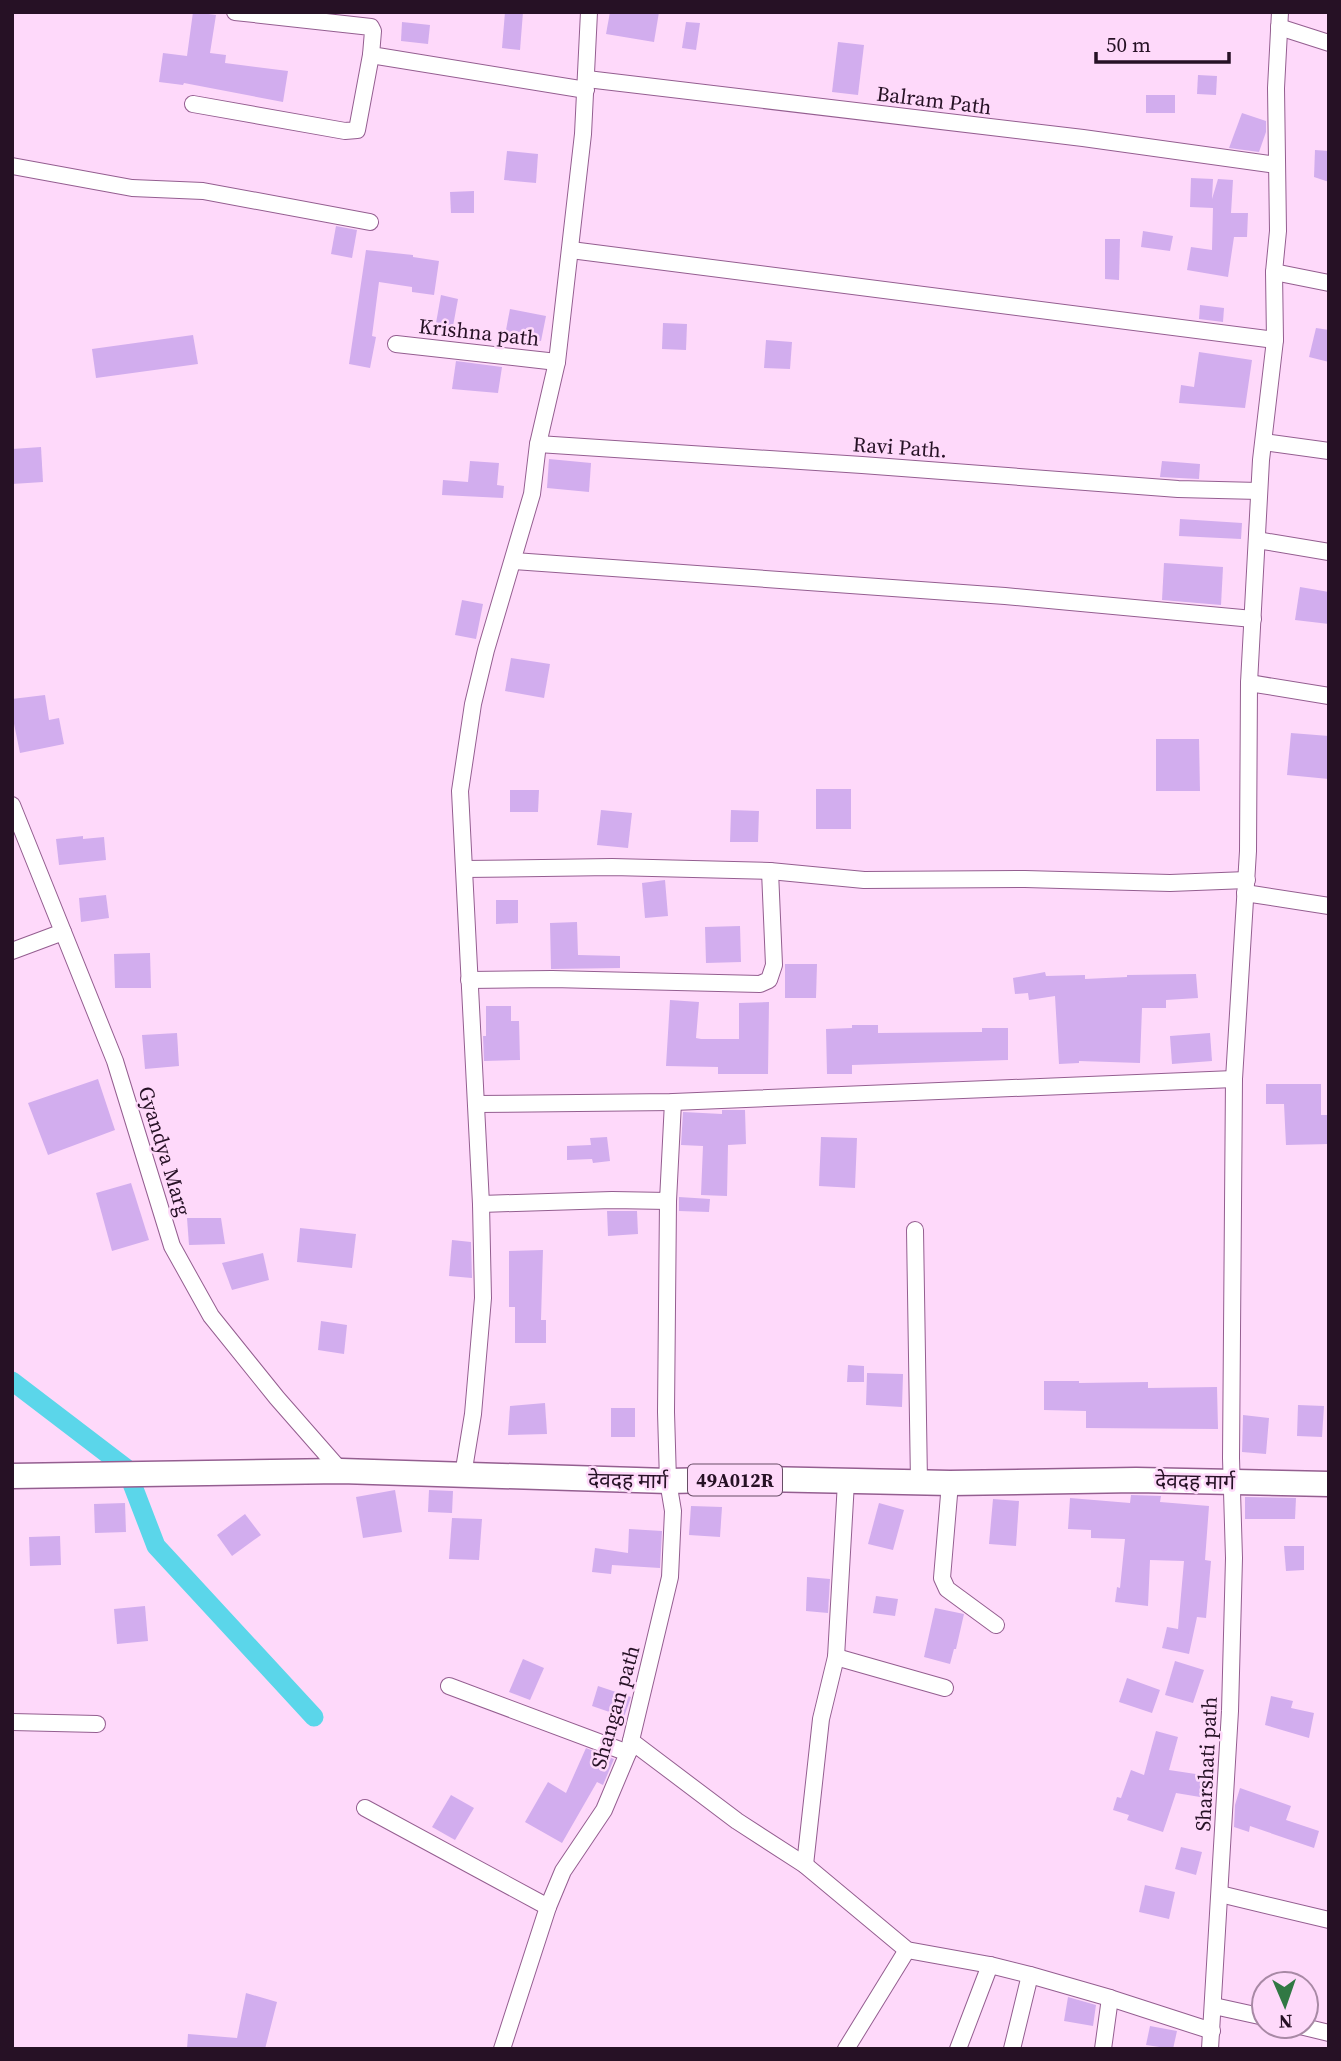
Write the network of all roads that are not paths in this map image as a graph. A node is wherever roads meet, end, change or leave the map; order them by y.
1 (235, 12) edge
2 (589, 12) edge
3 (1279, 20) edge
4 (1329, 43) edge
5 (370, 55) junction
6 (587, 85) junction
7 (193, 104) dead end
8 (1276, 165) junction
9 (12, 166) edge
10 (370, 222) dead end
11 (570, 250) junction
12 (1274, 272) junction
13 (1329, 284) edge
14 (1275, 340) junction
15 (396, 344) dead end
16 (557, 362) junction
17 (1265, 442) junction
18 (538, 444) junction
19 (1329, 451) edge
20 (1259, 491) junction
21 (1256, 540) junction
22 (1329, 552) edge
23 (514, 561) junction
24 (1253, 619) junction
25 (1249, 683) junction
26 (1329, 696) edge
27 (12, 805) edge
28 (464, 869) junction
29 (770, 871) junction
30 (1246, 887) junction
31 (1329, 906) edge
32 (63, 932) junction
33 (12, 951) edge
34 (468, 980) junction
35 (1234, 1080) junction
36 (673, 1102) junction
37 (476, 1104) junction
38 (668, 1201) junction
39 (481, 1204) junction
40 (915, 1230) dead end
41 (341, 1471) junction
42 (12, 1475) edge
43 (463, 1475) junction
44 (668, 1481) junction
45 (846, 1482) junction
46 (919, 1482) junction
47 (1231, 1482) junction
48 (950, 1483) junction
49 (1329, 1484) edge
50 (996, 1625) dead end
51 (836, 1657) junction
52 (449, 1686) dead end
53 (945, 1688) dead end
54 (12, 1722) edge
55 (97, 1724) dead end
56 (630, 1747) junction
57 (365, 1808) dead end
58 (805, 1865) junction
59 (1220, 1894) junction
60 (548, 1907) junction
61 (1329, 1920) edge
62 (907, 1950) junction
63 (990, 1965) junction
64 (1030, 1975) junction
65 (1110, 1998) junction
66 (1214, 2006) junction
67 (1250, 2014) edge
68 (1212, 2031) junction
69 (502, 2049) edge
70 (846, 2049) edge
71 (958, 2049) edge
72 (1012, 2049) edge
73 (1103, 2049) edge
74 (1210, 2049) edge

1 - 5 street
2 - 6 street
3 - 4 street
3 - 8 street, Sharshati path
5 - 6 street, Balram Path
5 - 7 street
6 - 8 street, Balram Path
6 - 11 street
8 - 12 street, Sharshati path
9 - 10 street
11 - 14 street
11 - 16 street
12 - 13 street
12 - 14 street, Sharshati path
14 - 17 street, Sharshati path
15 - 16 street, Krishna path
16 - 18 street
17 - 19 street
17 - 20 street, Sharshati path
18 - 20 street, Ravi Path.
18 - 23 street
20 - 21 street, Sharshati path
21 - 22 street
21 - 24 street, Sharshati path
23 - 24 street
23 - 28 street
24 - 25 street, Sharshati path
25 - 26 street
25 - 30 street, Sharshati path
27 - 32 street, Gyandya Marg
28 - 29 street
28 - 34 street
29 - 30 street
29 - 34 street
30 - 31 street
30 - 35 street, Sharshati path
32 - 33 street
32 - 41 street, Gyandya Marg
34 - 37 street
35 - 36 street
35 - 47 street, Sharshati path
36 - 37 street
36 - 38 street, Shangan path
37 - 39 street
38 - 39 street
38 - 44 street, Shangan path
39 - 43 street
40 - 46 street
41 - 42 main road, देवदह मार्ग / 49A012R
41 - 43 main road, देवदह मार्ग / 49A012R
43 - 44 main road, देवदह मार्ग / 49A012R
44 - 45 main road, देवदह मार्ग / 49A012R
44 - 56 street, Shangan path
45 - 46 main road, देवदह मार्ग / 49A012R
45 - 51 street
46 - 48 main road, देवदह मार्ग / 49A012R
47 - 48 main road, देवदह मार्ग / 49A012R
47 - 49 main road, देवदह मार्ग / 49A012R
47 - 59 street, Sharshati path
48 - 50 street
51 - 53 street
51 - 58 street
52 - 56 street
54 - 55 street
56 - 58 street
56 - 60 street, Shangan path
57 - 60 street
58 - 62 street
59 - 61 street
59 - 66 street, Sharshati path
60 - 69 street, Shangan path
62 - 63 street
62 - 70 street
63 - 64 street
63 - 71 street
64 - 65 street
64 - 72 street
65 - 68 street
65 - 73 street
66 - 67 street
66 - 68 street, Sharshati path
68 - 74 street, Sharshati path

